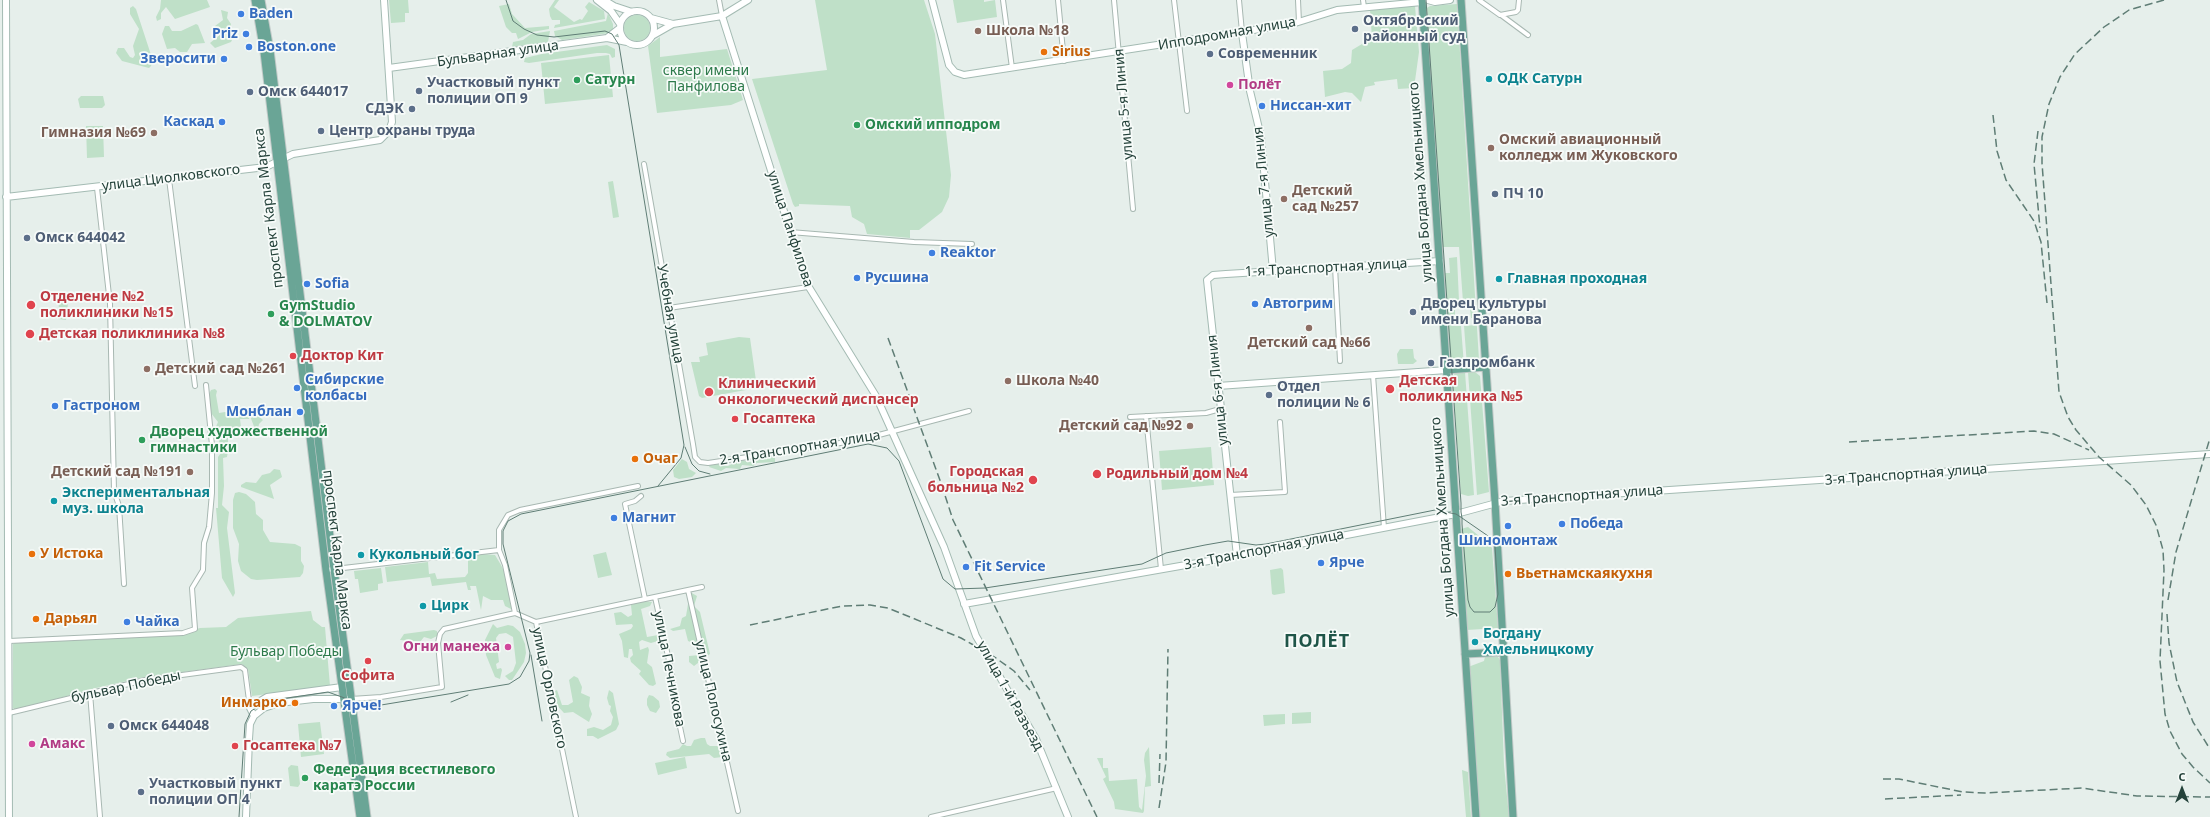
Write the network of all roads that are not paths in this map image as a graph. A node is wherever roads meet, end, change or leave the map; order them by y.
1 (6, 0) edge
2 (255, 0) edge
3 (262, 0) edge
4 (384, 0) edge
5 (597, 0) edge
6 (604, 0) edge
7 (719, 0) edge
8 (748, 0) edge
9 (932, 0) edge
10 (1003, 0) edge
11 (1058, 0) edge
12 (1114, 0) edge
13 (1174, 0) edge
14 (1239, 0) edge
15 (1298, 0) edge
16 (1363, 0) edge
17 (1450, 0) edge
18 (1467, 0) edge
19 (1479, 0) edge
20 (1519, 0) edge
21 (1424, 1) edge
22 (1462, 3) edge
23 (1364, 7) junction
24 (632, 12) junction
25 (261, 13) junction
26 (1500, 14) junction
27 (722, 16) junction
28 (651, 18) junction
29 (1299, 22) junction
30 (673, 24) junction
31 (620, 26) junction
32 (1242, 33) junction
33 (1528, 35) dead end
34 (652, 36) junction
35 (607, 38) junction
36 (627, 42) junction
37 (1180, 43) junction
38 (1120, 52) junction
39 (1064, 61) junction
40 (389, 68) junction
41 (1012, 68) junction
42 (1186, 111) dead end
43 (280, 160) junction
44 (644, 164) dead end
45 (169, 179) junction
46 (96, 188) junction
47 (6, 196) junction
48 (1133, 209) dead end
49 (790, 232) junction
50 (972, 244) dead end
51 (1440, 261) junction
52 (1335, 267) junction
53 (1273, 271) junction
54 (1212, 275) joint
55 (808, 287) junction
56 (669, 308) junction
57 (1340, 361) dead end
58 (1486, 367) junction
59 (1447, 370) junction
60 (1373, 375) junction
61 (206, 385) dead end
62 (195, 386) dead end
63 (1218, 386) junction
64 (1220, 409) junction
65 (969, 411) dead end
66 (1146, 416) junction
67 (1130, 417) dead end
68 (1280, 422) dead end
69 (893, 432) junction
70 (2210, 454) edge
71 (700, 462) joint
72 (638, 486) dead end
73 (640, 496) dead end
74 (1230, 496) junction
75 (1495, 502) junction
76 (1456, 514) junction
77 (1384, 528) junction
78 (499, 550) junction
79 (1237, 556) junction
80 (330, 569) junction
81 (1160, 569) junction
82 (124, 584) dead end
83 (702, 588) dead end
84 (688, 590) junction
85 (655, 597) junction
86 (645, 599) junction
87 (964, 604) junction
88 (515, 613) junction
89 (536, 622) junction
90 (9, 640) junction
91 (1505, 652) junction
92 (1465, 654) junction
93 (342, 687) junction
94 (90, 693) junction
95 (347, 699) junction
96 (250, 708) junction
97 (9, 713) junction
98 (254, 716) junction
99 (683, 741) dead end
100 (1057, 788) junction
101 (738, 811) dead end
102 (9, 817) edge
103 (100, 817) edge
104 (246, 817) edge
105 (360, 817) edge
106 (366, 817) edge
107 (576, 817) edge
108 (931, 817) edge
109 (1068, 817) edge
110 (1476, 817) edge
111 (1514, 817) edge

1 - 47 main road
2 - 25 main road, проспект Карла Маркса
3 - 25 main road, проспект Карла Маркса
4 - 40 main road
5 - 31 main road
6 - 24 main road
7 - 27 street
8 - 27 main road
9 - 41 main road, Ипподромная улица
10 - 41 street
11 - 39 street
12 - 38 street, улица 5-я Линия
13 - 37 street
14 - 32 street, улица 7-я Линия
15 - 29 street
16 - 23 street
17 - 21 main road, Ипподромная улица
18 - 22 street
19 - 26 street
20 - 26 street
21 - 23 main road, Ипподромная улица
21 - 51 main road, улица Богдана Хмельницкого
22 - 58 main road
23 - 29 main road, Ипподромная улица
24 - 28 main road
24 - 31 main road
25 - 43 main road, проспект Карла Маркса
26 - 33 street
27 - 30 main road
27 - 49 main road, улица Панфилова
28 - 30 main road
28 - 34 main road
29 - 32 main road, Ипподромная улица
30 - 34 main road
31 - 35 main road, Бульварная улица
31 - 36 main road
32 - 37 main road, Ипподромная улица
32 - 53 main road, улица 7-я Линия
34 - 36 main road
35 - 36 main road, Бульварная улица
35 - 40 main road, Бульварная улица
37 - 38 main road, Ипподромная улица
37 - 42 street
38 - 39 main road, Ипподромная улица
38 - 48 street, улица 5-я Линия
39 - 41 main road, Ипподромная улица
40 - 43 main road, улица Циолковского
43 - 45 main road, улица Циолковского
43 - 80 main road, проспект Карла Маркса
44 - 56 street, Учебная улица
45 - 46 main road, улица Циолковского
45 - 62 street
46 - 47 main road, улица Циолковского
46 - 82 street
47 - 90 main road
49 - 50 street
49 - 55 main road, улица Панфилова
51 - 52 main road, 1-я Транспортная улица
51 - 59 main road, улица Богдана Хмельницкого
52 - 53 main road, 1-я Транспортная улица
52 - 57 street
53 - 54 main road, 1-я Транспортная улица
54 - 63 main road, улица 6-я Линия
55 - 56 street
55 - 69 main road, улица Панфилова
56 - 71 street, Учебная улица
58 - 59 main road
58 - 75 main road
59 - 60 main road
59 - 76 main road, улица Богдана Хмельницкого
60 - 63 main road
60 - 77 street
61 - 90 street
63 - 64 main road, улица 6-я Линия
64 - 66 street
64 - 74 main road, улица 6-я Линия
65 - 69 street, 2-я Транспортная улица
66 - 67 street
66 - 81 street
68 - 74 street
69 - 71 street, 2-я Транспортная улица
69 - 87 main road, улица Панфилова
70 - 75 main road, 3-я Транспортная улица
72 - 78 street
73 - 86 street
74 - 79 main road, улица 6-я Линия
75 - 76 main road, 3-я Транспортная улица
75 - 91 main road
76 - 77 main road, 3-я Транспортная улица
76 - 92 main road, улица Богдана Хмельницкого
77 - 79 main road, 3-я Транспортная улица
78 - 80 street
78 - 88 street, улица Орловского
79 - 81 main road, 3-я Транспортная улица
80 - 93 main road, проспект Карла Маркса
80 - 95 main road, проспект Карла Маркса
81 - 87 main road, 3-я Транспортная улица
83 - 84 street
84 - 85 street
84 - 101 street, улица Полосухина
85 - 86 street
85 - 99 street, улица Печникова
86 - 89 street
87 - 100 main road, улица 1-й Разъезд
88 - 89 street, улица Орловского
88 - 95 street
89 - 107 street, улица Орловского
90 - 97 main road
91 - 92 main road
91 - 111 main road
92 - 110 main road, улица Богдана Хмельницкого
93 - 95 main road, проспект Карла Маркса
93 - 96 main road
94 - 96 street, бульвар Победы
94 - 97 street, бульвар Победы
94 - 103 street
95 - 98 main road
95 - 105 main road, проспект Карла Маркса
95 - 106 main road, проспект Карла Маркса
96 - 98 main road
97 - 102 main road
98 - 104 main road
100 - 108 street
100 - 109 main road, улица 1-й Разъезд

